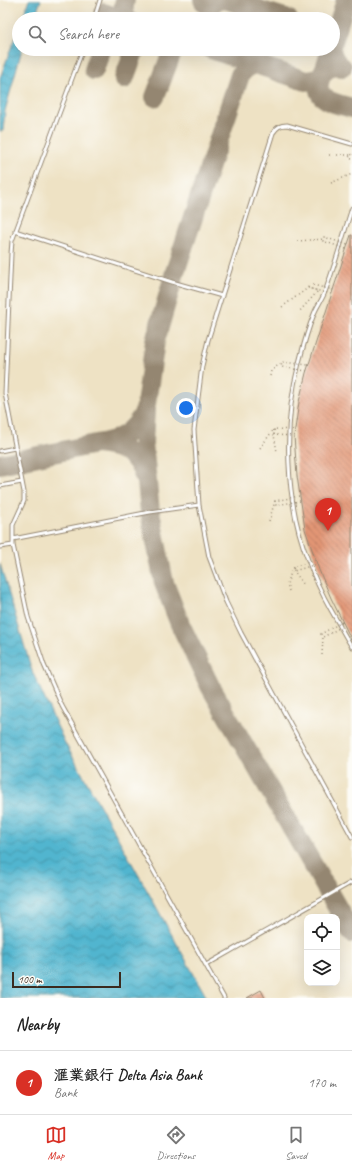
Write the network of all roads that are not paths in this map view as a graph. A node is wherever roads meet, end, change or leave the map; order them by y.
1 (100, 0) edge
2 (96, 12) edge
3 (80, 56) edge
4 (352, 144) edge
5 (352, 208) edge
6 (15, 231) junction
7 (222, 296) junction
8 (15, 448) junction
9 (0, 451) edge
10 (22, 482) junction
11 (0, 486) edge
12 (199, 505) junction
13 (13, 539) junction
14 (13, 545) junction
15 (0, 547) edge
16 (352, 647) edge
17 (352, 837) edge
18 (352, 882) edge
19 (206, 965) junction
20 (224, 998) edge

1 - 2 lane
3 - 6 lane
4 - 7 lane
5 - 16 lane
6 - 7 lane
6 - 8 lane
7 - 12 lane
8 - 9 lane
8 - 10 lane
10 - 11 lane
10 - 13 lane
12 - 13 lane
12 - 17 lane
13 - 14 lane
14 - 15 lane
14 - 19 lane
18 - 19 lane
19 - 20 lane

